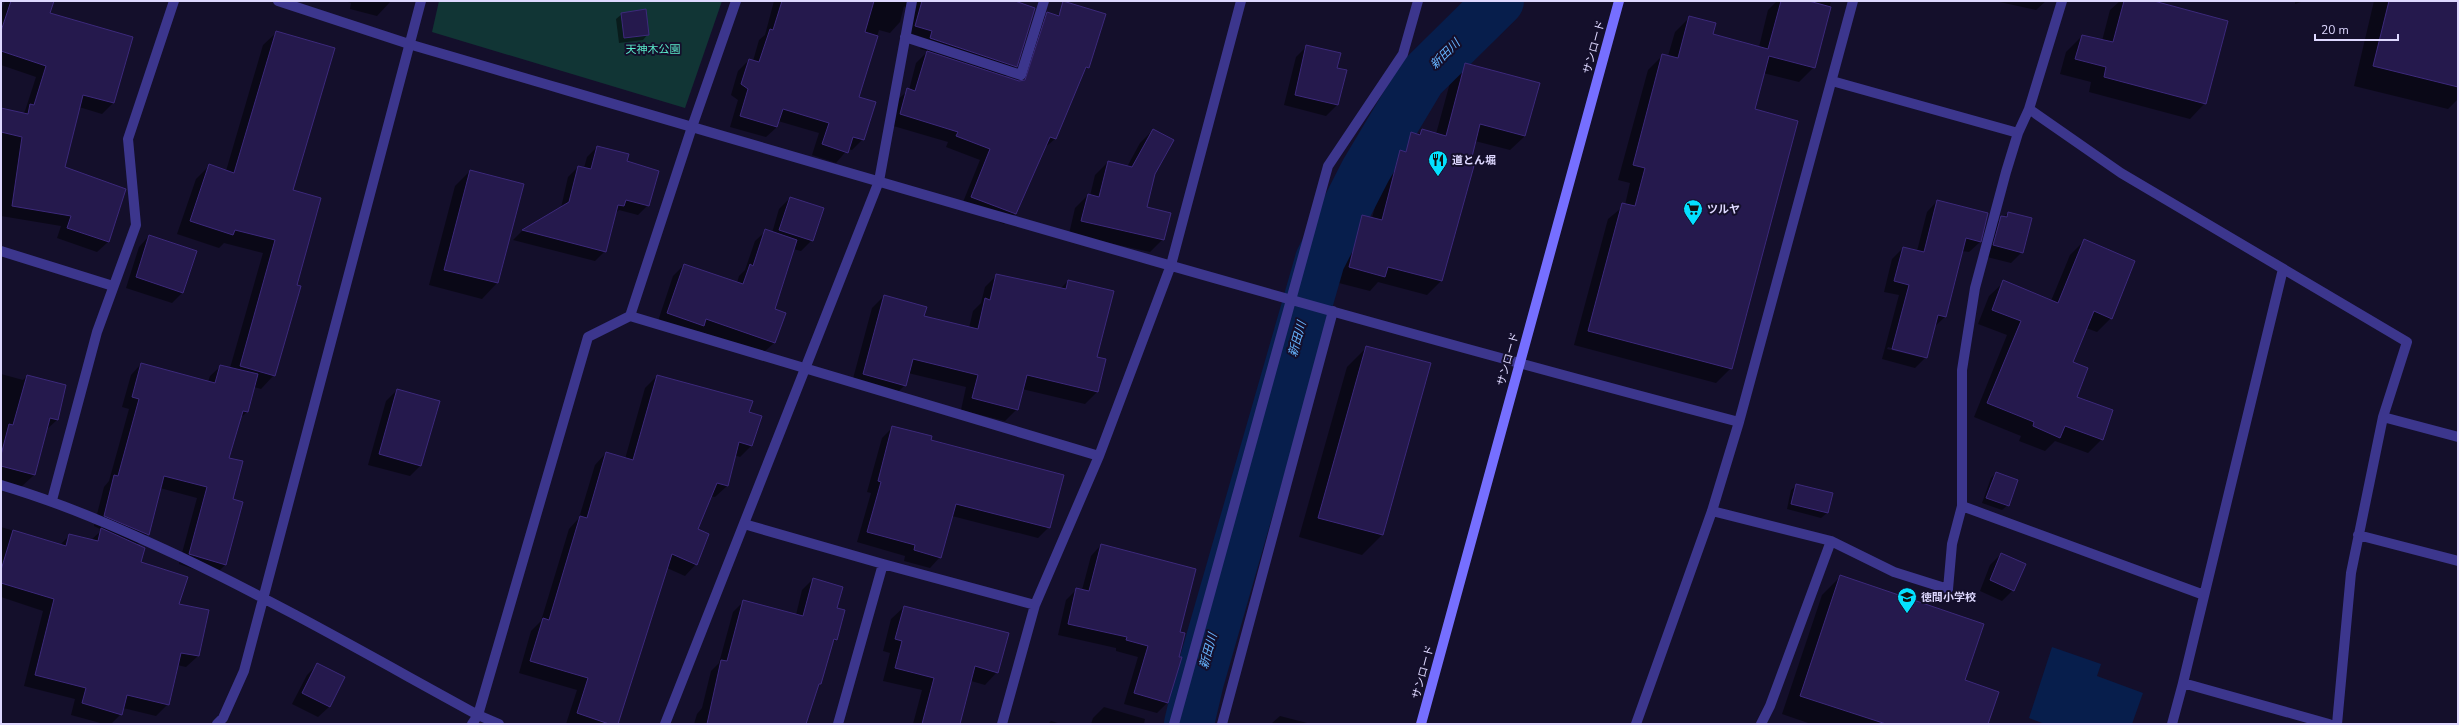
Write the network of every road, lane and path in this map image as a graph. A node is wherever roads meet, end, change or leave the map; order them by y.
1 (174, 1) edge
2 (278, 1) edge
3 (421, 1) edge
4 (736, 1) edge
5 (912, 1) edge
6 (1044, 1) edge
7 (1241, 1) edge
8 (1418, 1) edge
9 (1619, 1) edge
10 (1853, 1) edge
11 (2062, 1) edge
12 (905, 37) junction
13 (412, 44) junction
14 (1832, 82) junction
15 (2029, 109) junction
16 (692, 127) junction
17 (2018, 133) junction
18 (878, 181) junction
19 (1, 251) edge
20 (1171, 265) junction
21 (2283, 269) junction
22 (113, 286) junction
23 (1292, 300) junction
24 (1333, 311) junction
25 (630, 316) junction
26 (1519, 364) junction
27 (806, 367) junction
28 (2383, 417) junction
29 (1739, 422) junction
30 (2458, 436) edge
31 (1099, 456) junction
32 (1, 485) edge
33 (52, 500) junction
34 (1962, 506) junction
35 (1712, 511) junction
36 (744, 524) junction
37 (2358, 535) junction
38 (1831, 541) junction
39 (2458, 561) edge
40 (883, 564) junction
41 (2204, 595) junction
42 (263, 596) junction
43 (1035, 605) junction
44 (2183, 683) junction
45 (478, 715) junction
46 (217, 724) edge
47 (472, 724) edge
48 (499, 724) edge
49 (665, 724) edge
50 (838, 724) edge
51 (1002, 724) edge
52 (1174, 724) edge
53 (1222, 724) edge
54 (1421, 724) edge
55 (1636, 724) edge
56 (1761, 724) edge
57 (2172, 724) edge
58 (2330, 724) edge
59 (2337, 724) edge

1 - 22 street
2 - 13 street
3 - 13 street
4 - 16 street
5 - 12 street
6 - 12 street
7 - 20 street
8 - 23 street
9 - 26 street, サンロード
10 - 14 street
11 - 15 street
12 - 18 street
13 - 16 street
13 - 42 street
14 - 17 street
14 - 29 street
15 - 17 street
15 - 21 street
16 - 18 street
16 - 25 street
17 - 34 street
18 - 20 street
18 - 27 street
19 - 22 street
20 - 23 street
20 - 31 street
21 - 28 street
21 - 41 street
22 - 33 street
23 - 24 street
23 - 52 street
24 - 26 street
24 - 53 street
25 - 27 street
25 - 45 street
26 - 29 street
26 - 54 street, サンロード
27 - 31 street
27 - 36 street
28 - 30 street
28 - 37 street
29 - 35 street
31 - 43 street
32 - 33 street
33 - 42 street
34 - 38 street
34 - 41 street
35 - 38 street
35 - 55 street
36 - 40 street
36 - 49 street
37 - 39 street
37 - 59 street
38 - 56 street
40 - 43 street
40 - 50 street
41 - 44 street
42 - 45 street
42 - 46 street
43 - 51 street
44 - 57 street
44 - 58 street
45 - 47 street
45 - 48 street

